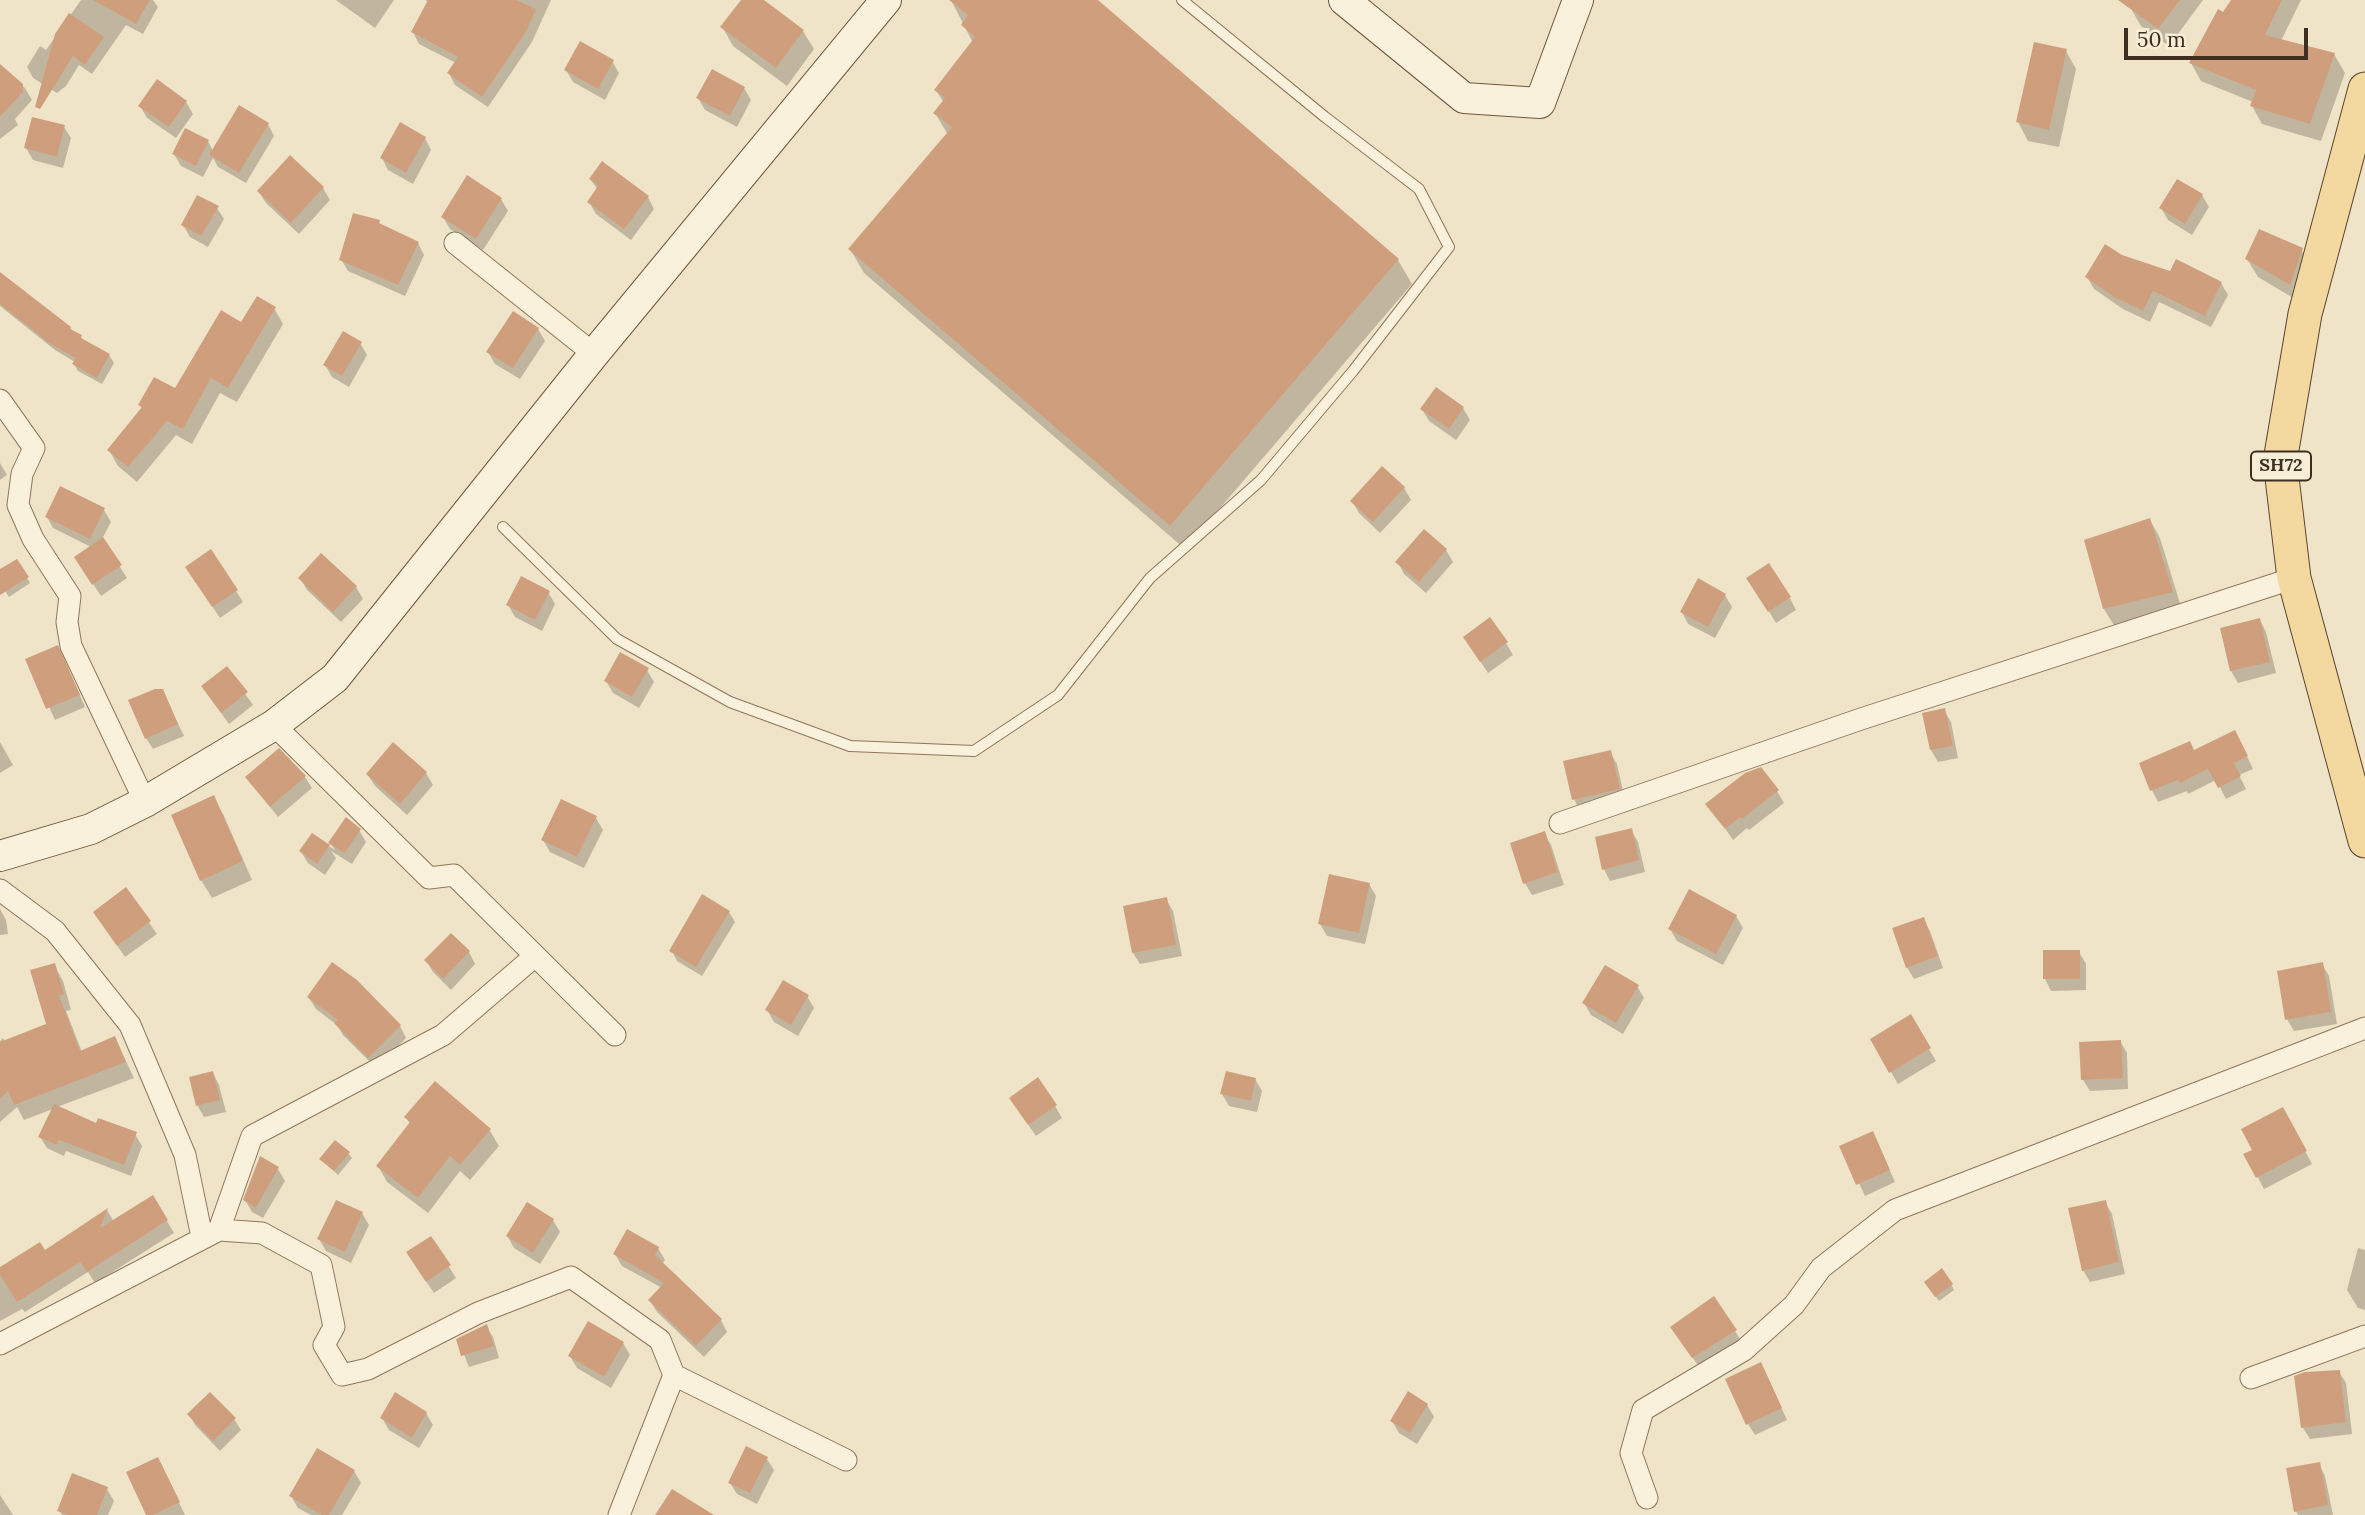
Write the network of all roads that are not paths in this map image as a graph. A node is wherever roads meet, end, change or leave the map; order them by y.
1 (886, 0) edge
2 (1182, 0) edge
3 (1344, 0) edge
4 (1578, 0) edge
5 (2365, 89) edge
6 (455, 243) dead end
7 (594, 354) junction
8 (0, 400) edge
9 (503, 527) dead end
10 (2294, 578) junction
11 (274, 725) junction
12 (145, 802) junction
13 (1560, 823) dead end
14 (2365, 841) edge
15 (0, 856) edge
16 (0, 890) edge
17 (536, 956) junction
18 (2365, 1028) edge
19 (615, 1035) dead end
20 (211, 1233) junction
21 (2365, 1336) edge
22 (0, 1344) edge
23 (674, 1375) junction
24 (2251, 1378) dead end
25 (846, 1460) dead end
26 (1647, 1499) dead end
27 (619, 1515) edge

1 - 7 street
2 - 9 lane
3 - 4 street
5 - 10 main road, SH72
6 - 7 street
7 - 11 street
8 - 12 street
10 - 13 street
10 - 14 main road, SH72
11 - 12 street
11 - 17 street
12 - 15 street
16 - 20 street
17 - 19 street
17 - 20 street
18 - 26 street
20 - 22 street
20 - 23 street
21 - 24 street
23 - 25 street
23 - 27 street

